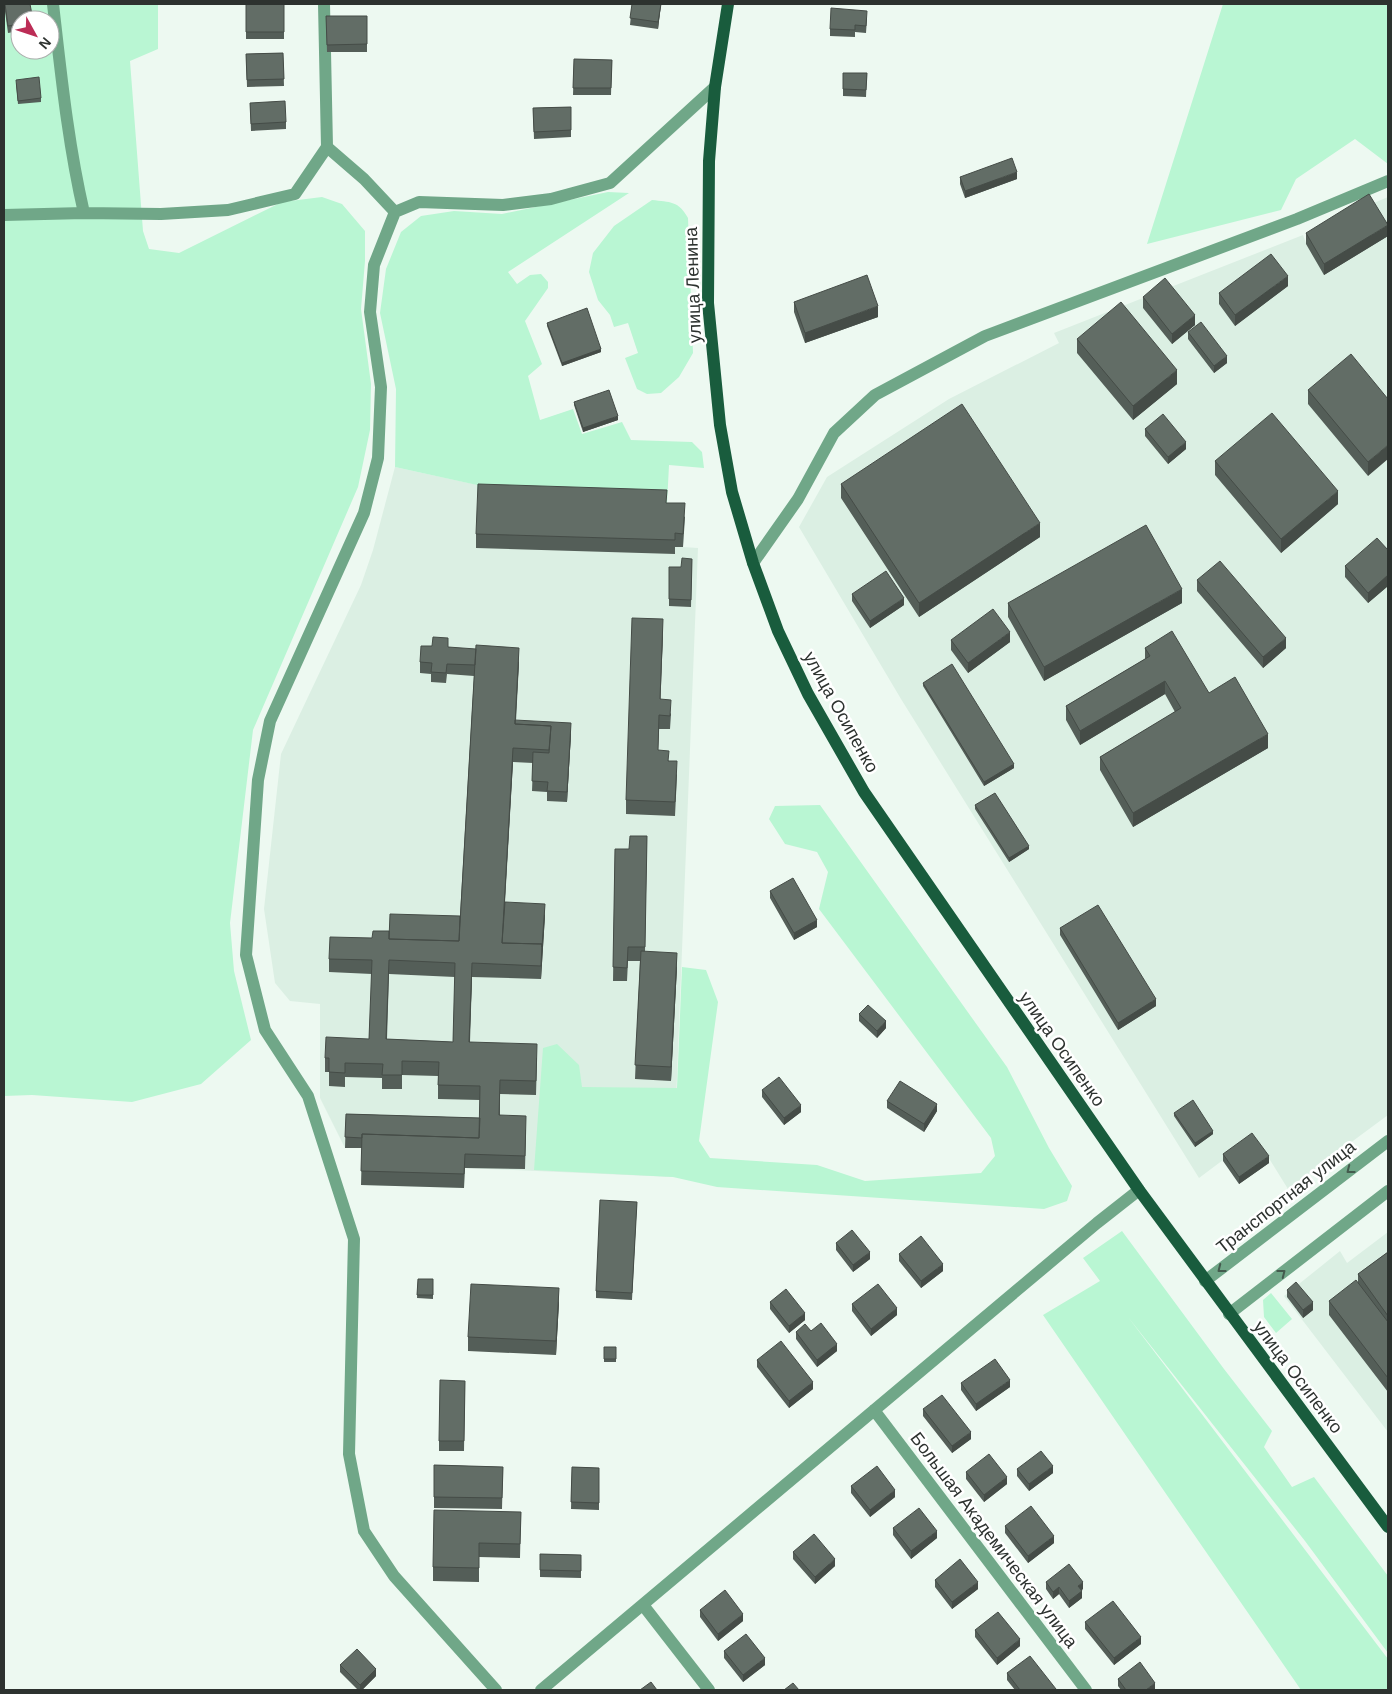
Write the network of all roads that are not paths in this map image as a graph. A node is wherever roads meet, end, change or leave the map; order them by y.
1 (53, 4) edge
2 (324, 4) edge
3 (728, 4) edge
4 (716, 87) junction
5 (326, 147) junction
6 (1388, 181) edge
7 (395, 212) junction
8 (84, 213) junction
9 (4, 214) edge
10 (753, 563) junction
11 (1388, 1141) edge
12 (1139, 1190) junction
13 (1388, 1191) edge
14 (1205, 1281) junction
15 (1229, 1314) junction
16 (874, 1410) junction
17 (1388, 1527) edge
18 (643, 1605) junction
19 (496, 1690) edge
20 (541, 1690) edge
21 (709, 1690) edge
22 (1086, 1690) edge

1 - 8 street
2 - 5 street
3 - 4 main road, улица Ленина
4 - 7 street
4 - 10 main road, улица Ленина
5 - 7 street
5 - 8 street
6 - 10 street
7 - 19 street
8 - 9 street
10 - 12 main road, улица Осипенко
11 -> 14 street, Транспортная улица
12 - 14 main road, улица Осипенко
12 - 16 street
15 -> 13 street
14 - 15 main road, улица Осипенко
15 - 17 main road, улица Осипенко
16 - 18 street
16 - 22 street, Большая Академическая улица
18 - 20 street
18 - 21 street

